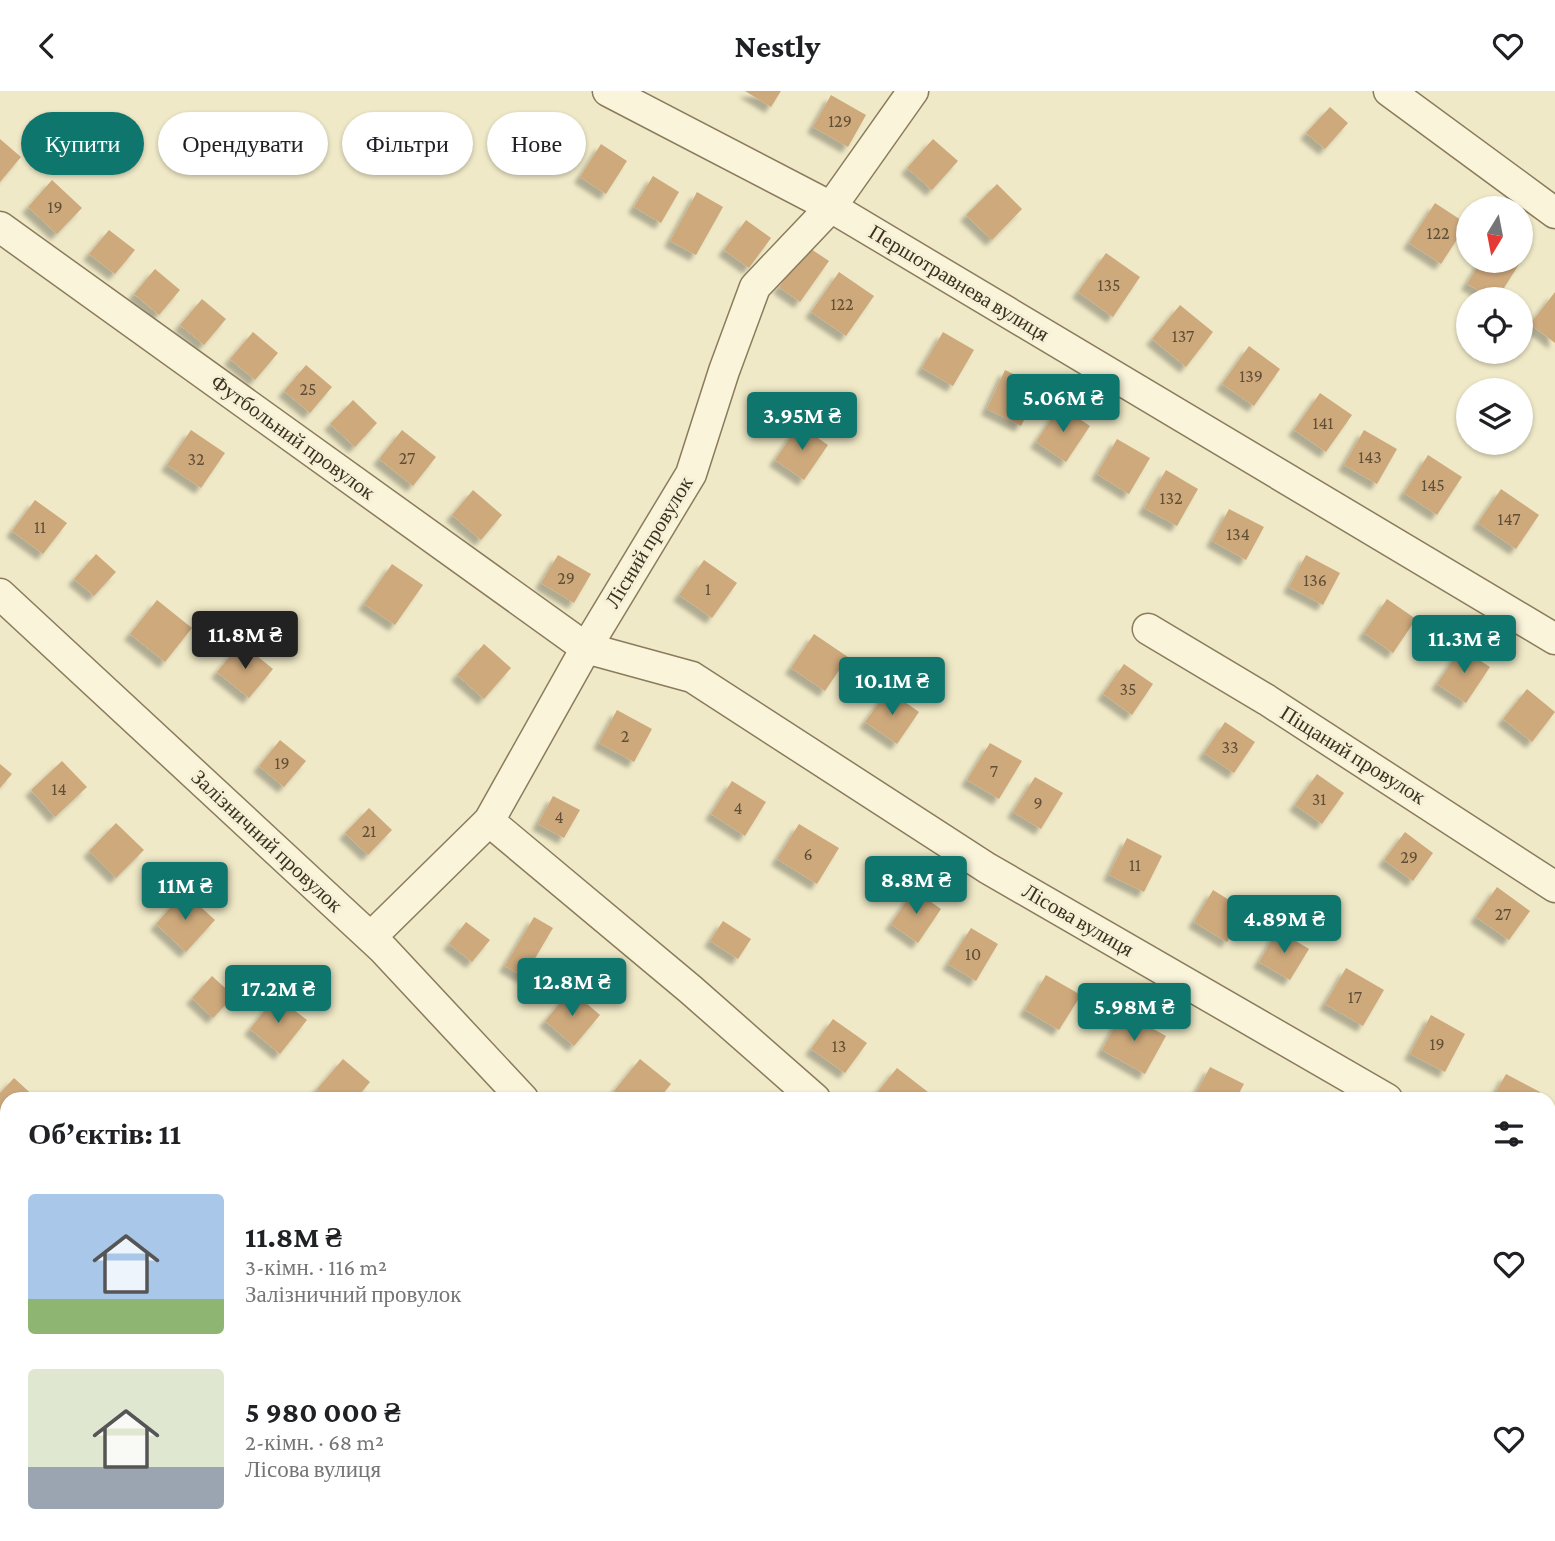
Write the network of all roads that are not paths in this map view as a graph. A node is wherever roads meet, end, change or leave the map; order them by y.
1 (608, 91) edge
2 (914, 91) edge
3 (1389, 91) edge
4 (831, 207) junction
5 (1555, 213) edge
6 (0, 227) edge
7 (0, 594) edge
8 (1148, 629) dead end
9 (1555, 639) edge
10 (586, 647) junction
11 (489, 821) junction
12 (1555, 887) edge
13 (371, 937) junction
14 (516, 1092) edge
15 (807, 1092) edge
16 (1375, 1092) edge

1 - 4 street, Першотравнева вулиця
2 - 4 street, Лісний провулок
3 - 5 street
4 - 9 street, Першотравнева вулиця
4 - 10 street, Лісний провулок
6 - 10 street, Футбольний провулок
7 - 13 street, Залізничний провулок
8 - 12 street, Піщаний провулок
10 - 11 street, Лісний провулок
10 - 16 street, Лісова вулиця
11 - 13 street, Лісний провулок
11 - 15 street
13 - 14 street, Залізничний провулок

